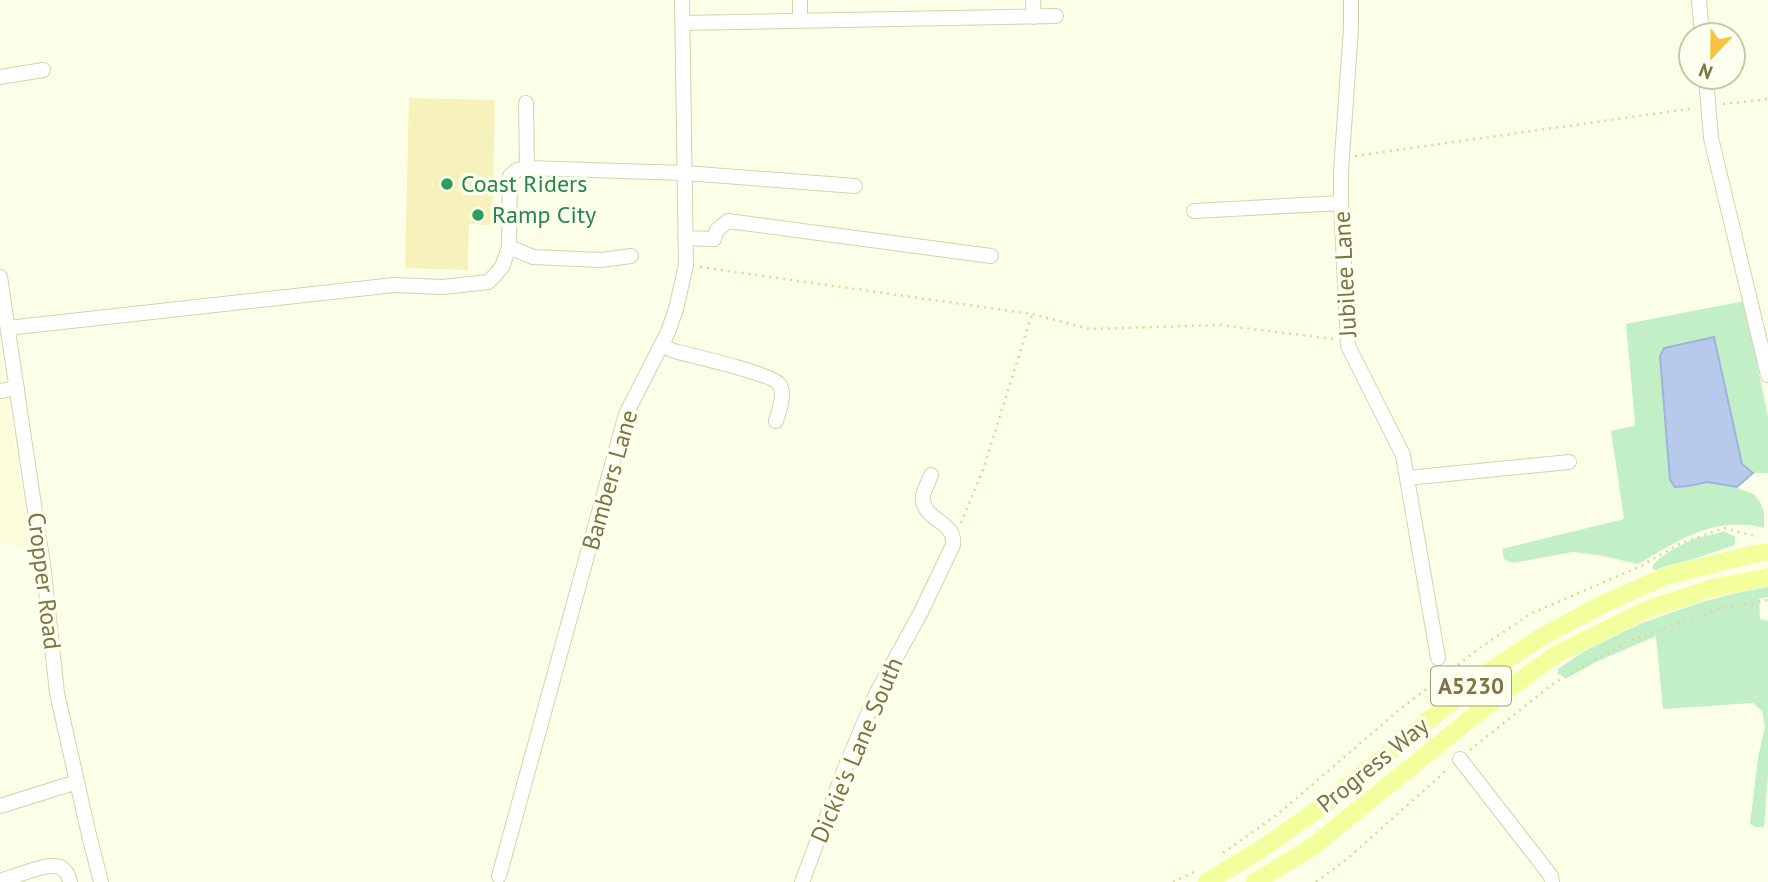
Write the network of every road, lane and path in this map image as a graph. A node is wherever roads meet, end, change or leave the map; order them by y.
1 (682, 0) edge
2 (800, 0) edge
3 (1034, 0) edge
4 (1351, 0) edge
5 (1699, 0) edge
6 (1056, 16) dead end
7 (1034, 17) junction
8 (800, 21) junction
9 (1701, 21) edge
10 (682, 23) junction
11 (43, 70) dead end
12 (0, 77) edge
13 (1707, 91) edge
14 (1768, 99) edge
15 (526, 103) dead end
16 (1708, 106) junction
17 (1342, 158) junction
18 (527, 168) junction
19 (685, 173) junction
20 (855, 186) dead end
21 (1341, 203) junction
22 (1194, 211) dead end
23 (685, 238) junction
24 (509, 247) junction
25 (631, 256) dead end
26 (991, 256) dead end
27 (686, 265) junction
28 (0, 277) edge
29 (1032, 314) junction
30 (8, 328) junction
31 (1348, 341) junction
32 (661, 345) junction
33 (1768, 375) edge
34 (17, 388) junction
35 (0, 391) edge
36 (776, 421) dead end
37 (1569, 462) dead end
38 (931, 475) dead end
39 (1407, 478) junction
40 (953, 545) junction
41 (1768, 552) edge
42 (1768, 577) edge
43 (1768, 600) edge
44 (1438, 658) dead end
45 (1460, 759) junction
46 (77, 782) junction
47 (0, 806) edge
48 (499, 876) dead end
49 (0, 881) edge
50 (70, 882) edge
51 (101, 882) edge
52 (802, 882) edge
53 (1208, 882) edge
54 (1255, 882) edge
55 (1316, 882) edge
56 (1552, 882) edge

1 - 10 street, Bambers Lane
2 - 8 street
3 - 7 street
4 - 17 street, Jubilee Lane
5 - 9 street
6 - 7 street
7 - 8 street
8 - 10 street
10 - 19 street, Bambers Lane
11 - 12 street
13 - 16 street
14 - 16 path
15 - 18 street
16 - 17 path
16 - 33 street
17 - 21 street, Jubilee Lane
18 - 19 street
18 - 24 street
19 - 20 street
19 - 23 street, Bambers Lane
21 - 22 street
21 - 31 street, Jubilee Lane
23 - 26 street
23 - 27 street, Bambers Lane
24 - 25 street
24 - 30 street
27 - 29 path
27 - 32 street, Bambers Lane
28 - 30 street, Cropper Road
29 - 31 path
29 - 40 path
30 - 34 street, Cropper Road
31 - 39 street, Jubilee Lane
32 - 36 street
32 - 48 street, Bambers Lane
34 - 35 street
34 - 46 street, Cropper Road
37 - 39 street
38 - 40 street
39 - 44 street, Jubilee Lane
40 - 52 street, Dickie's Lane South
41 - 53 main road, Progress Way / A5230
42 - 54 main road, Progress Way / A5230
43 - 45 path
45 - 55 path
45 - 56 street
46 - 47 street
46 - 51 street, Cropper Road
49 - 50 street

